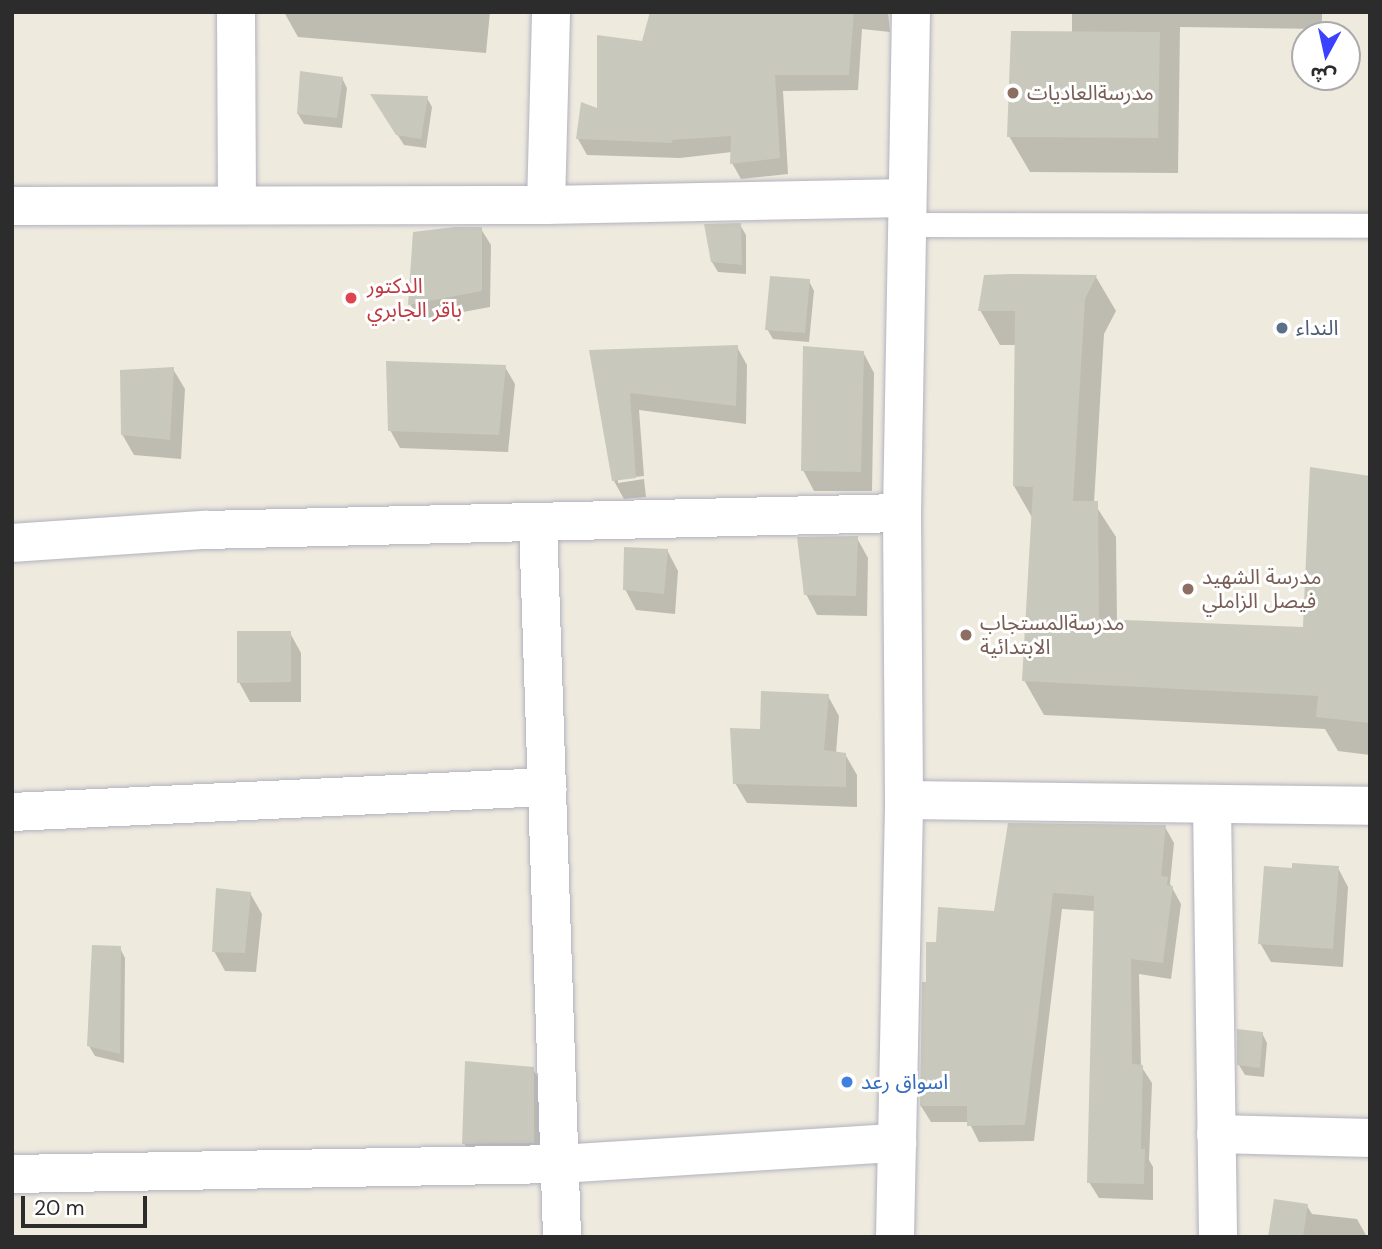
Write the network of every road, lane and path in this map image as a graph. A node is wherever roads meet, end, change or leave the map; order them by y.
1 (236, 12) edge
2 (551, 12) edge
3 (911, 12) edge
4 (237, 205) junction
5 (547, 205) junction
6 (12, 206) edge
7 (907, 211) junction
8 (1370, 226) edge
9 (902, 513) junction
10 (538, 523) junction
11 (12, 543) edge
12 (547, 787) junction
13 (904, 800) junction
14 (1212, 805) junction
15 (1370, 806) edge
16 (12, 812) edge
17 (1216, 1134) junction
18 (1370, 1138) edge
19 (897, 1143) junction
20 (559, 1164) junction
21 (12, 1174) edge
22 (562, 1237) edge
23 (895, 1237) edge
24 (1218, 1237) edge

1 - 4 street
2 - 5 street
3 - 7 street
4 - 5 street
4 - 6 street
5 - 7 street
7 - 8 lane
7 - 9 street
9 - 10 street
9 - 13 street
10 - 11 street
10 - 12 street
12 - 16 street
12 - 20 street
13 - 14 street
13 - 19 street
14 - 15 street
14 - 17 street
17 - 18 street
17 - 24 street
19 - 20 street
19 - 23 street
20 - 21 street
20 - 22 street

